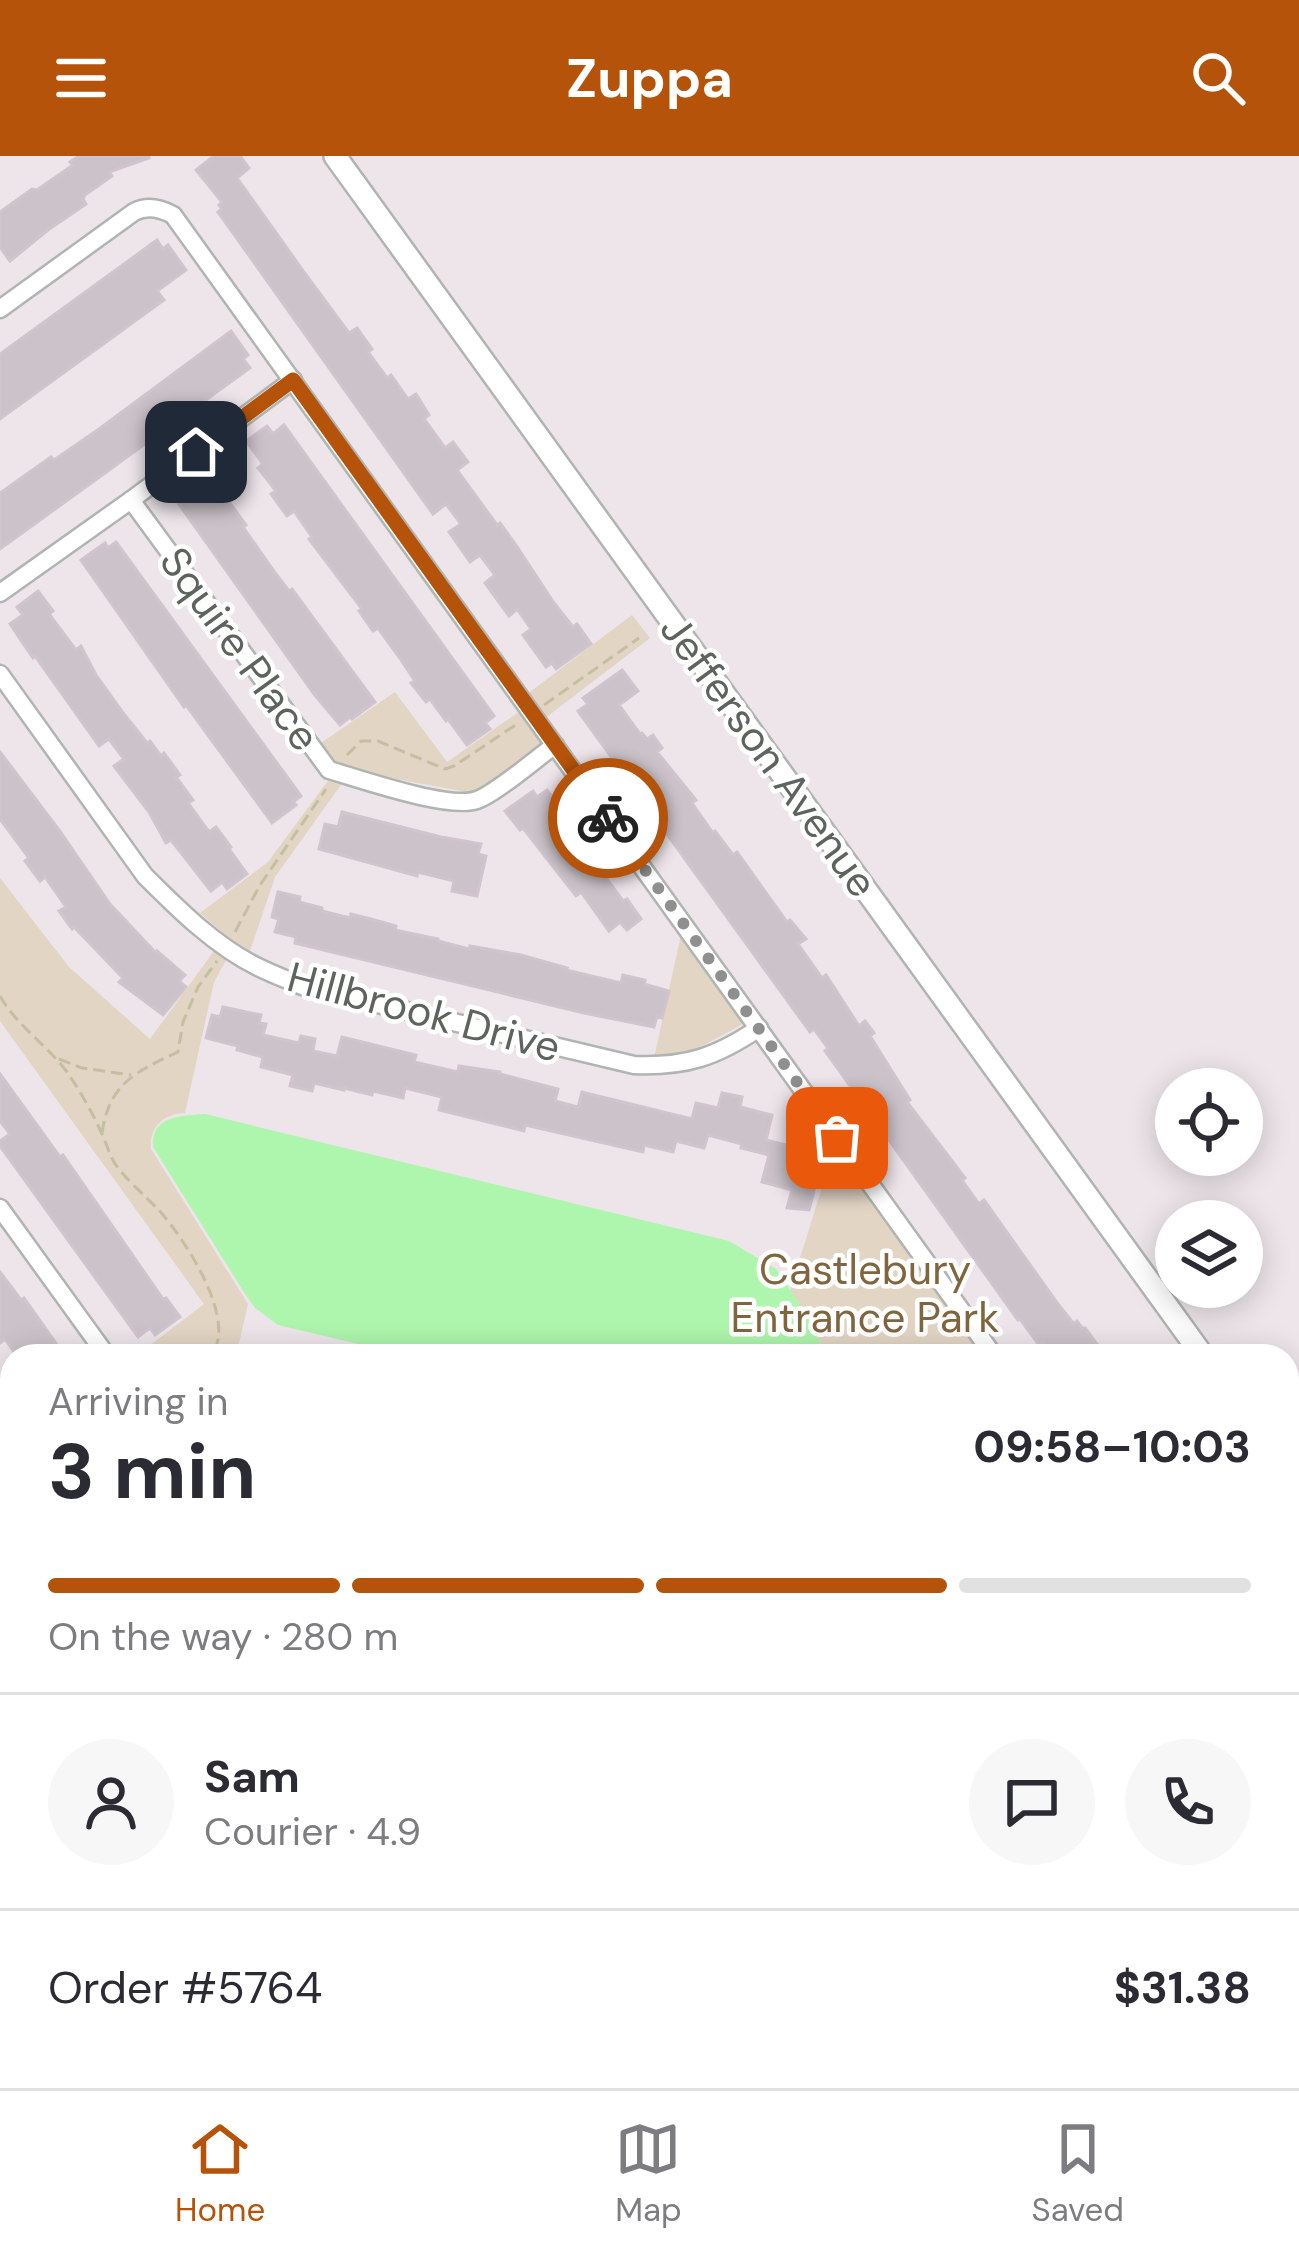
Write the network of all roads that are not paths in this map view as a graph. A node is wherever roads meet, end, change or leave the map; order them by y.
1 (335, 156) edge
2 (0, 309) edge
3 (293, 380) junction
4 (131, 500) junction
5 (0, 593) edge
6 (0, 674) edge
7 (555, 745) junction
8 (759, 1028) junction
9 (0, 1208) edge
10 (98, 1344) edge
11 (985, 1344) edge
12 (1194, 1344) edge

1 - 12 street, Jefferson Avenue
2 - 3 street
3 - 4 street
3 - 7 street
4 - 5 street
4 - 7 street, Squire Place
6 - 8 street, Hillbrook Drive
7 - 8 street
8 - 11 street
9 - 10 street

